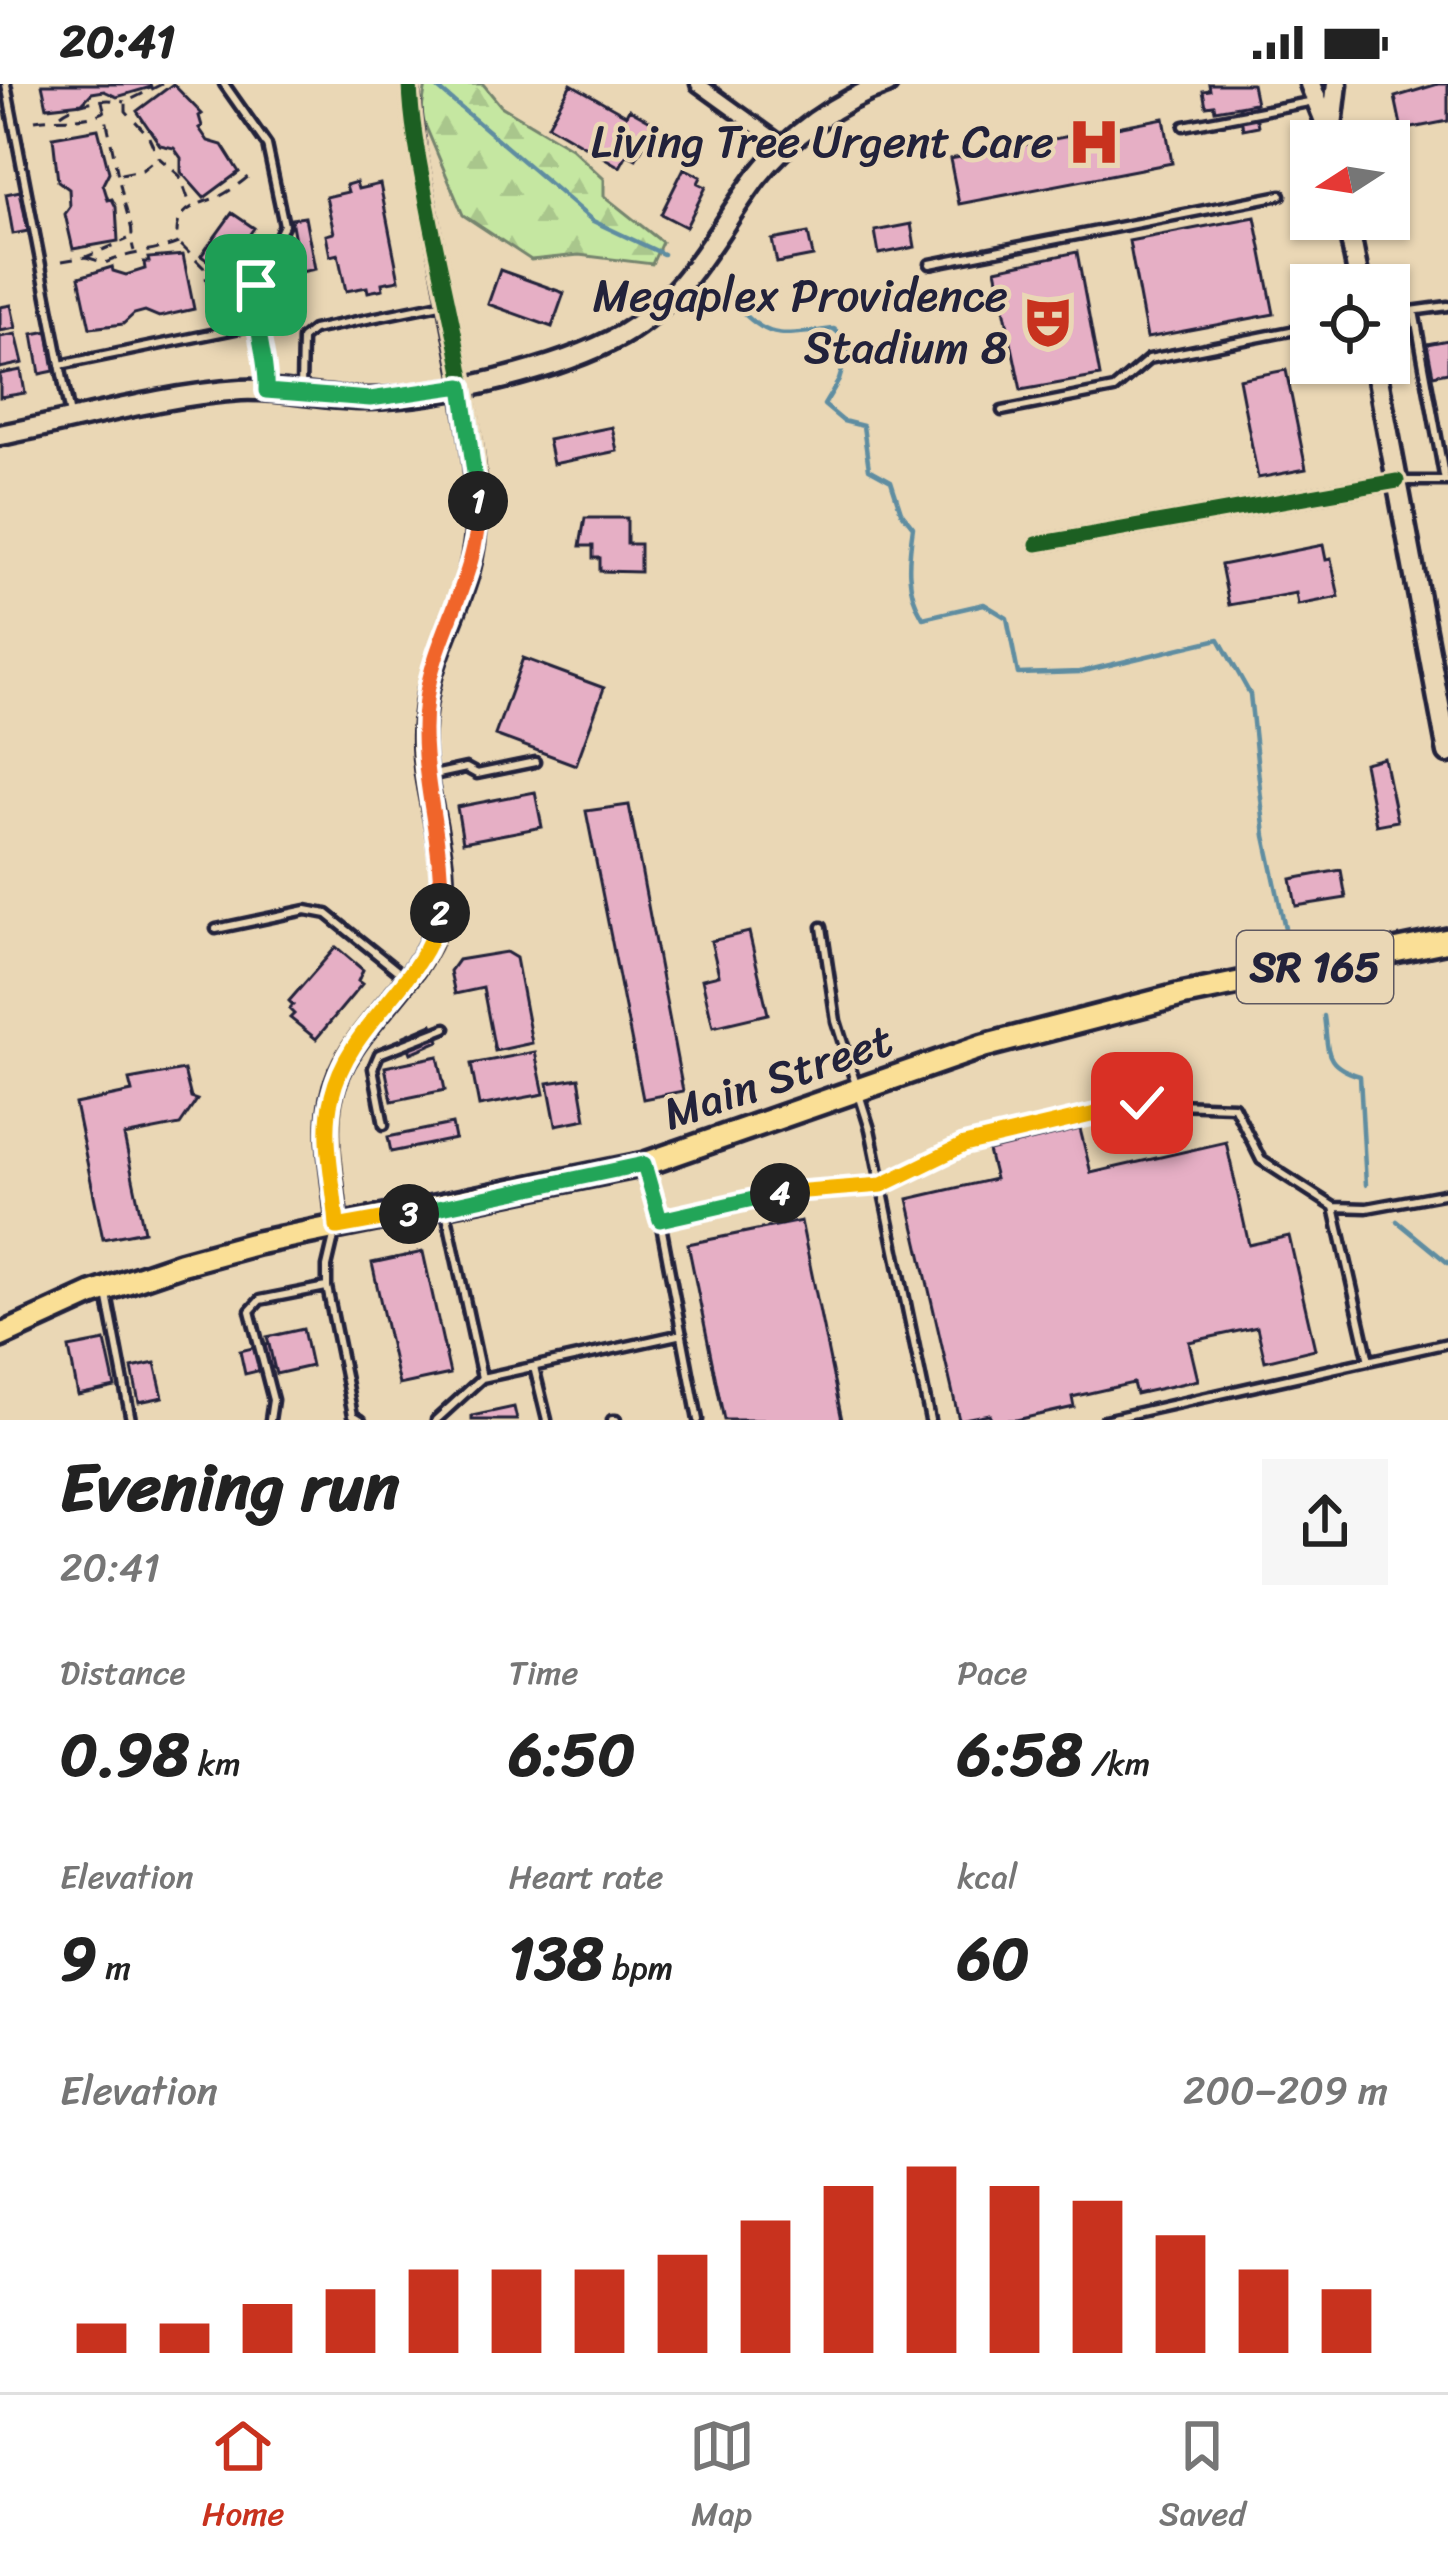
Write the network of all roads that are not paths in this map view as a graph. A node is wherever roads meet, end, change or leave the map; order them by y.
1 (7, 84) edge
2 (224, 84) edge
3 (410, 84) edge
4 (698, 84) edge
5 (887, 84) edge
6 (1336, 84) edge
7 (1312, 92) edge
8 (1324, 120) edge
9 (1333, 120) edge
10 (1184, 126) dead end
11 (784, 146) junction
12 (1282, 195) dead end
13 (930, 264) dead end
14 (445, 303) junction
15 (1448, 306) edge
16 (1410, 311) edge
17 (1414, 311) junction
18 (260, 324) junction
19 (1290, 331) edge
20 (60, 365) junction
21 (1379, 384) edge
22 (462, 386) junction
23 (266, 391) junction
24 (301, 394) junction
25 (1002, 411) dead end
26 (71, 421) junction
27 (0, 435) edge
28 (1397, 481) junction
29 (1447, 481) edge
30 (1036, 544) dead end
31 (1448, 752) edge
32 (536, 762) dead end
33 (426, 777) junction
34 (822, 927) dead end
35 (216, 929) dead end
36 (1448, 940) edge
37 (408, 979) junction
38 (446, 1028) dead end
39 (860, 1090) junction
40 (384, 1125) dead end
41 (644, 1164) junction
42 (882, 1185) junction
43 (1448, 1193) edge
44 (445, 1207) junction
45 (1334, 1207) junction
46 (660, 1220) junction
47 (337, 1227) junction
48 (328, 1287) junction
49 (106, 1289) junction
50 (682, 1334) junction
51 (0, 1336) edge
52 (1448, 1343) edge
53 (1369, 1361) junction
54 (534, 1367) junction
55 (482, 1378) junction
56 (131, 1420) edge
57 (270, 1420) edge
58 (361, 1420) edge
59 (436, 1420) edge
60 (547, 1420) edge
61 (698, 1420) edge
62 (930, 1420) edge
63 (1104, 1420) edge

1 - 20 lane
2 - 18 lane
3 - 14 street
4 - 11 street
5 - 11 main road
6 - 9 main road
7 - 8 main road
7 - 10 lane
11 - 22 main road
12 - 13 lane
14 - 22 street
14 - 24 lane
15 - 17 lane
16 - 17 lane
17 - 29 lane
18 - 20 lane
18 - 23 lane
19 - 25 lane
20 - 26 lane
21 - 28 main road
22 - 24 main road
22 - 33 street
23 - 24 main road
23 - 26 main road
26 - 27 main road
28 - 29 lane
28 - 30 street
28 - 31 main road
32 - 33 lane
33 - 37 street
34 - 39 lane
35 - 37 lane
36 - 39 main road, Main Street / SR 165
37 - 47 street
38 - 40 lane
39 - 41 main road, Main Street / SR 165
39 - 42 lane
41 - 44 main road, Main Street / SR 165
41 - 46 lane
42 - 45 lane
42 - 46 lane
42 - 62 lane
43 - 45 lane
44 - 47 main road, Main Street / SR 165
44 - 55 lane
45 - 53 lane
46 - 50 lane
47 - 48 lane
47 - 49 main road, Main Street / SR 165
48 - 57 lane
48 - 58 lane
49 - 51 main road, Main Street / SR 165
49 - 56 lane
50 - 54 lane
50 - 61 lane
52 - 53 lane
53 - 63 lane
54 - 55 lane
54 - 60 lane
55 - 59 lane

